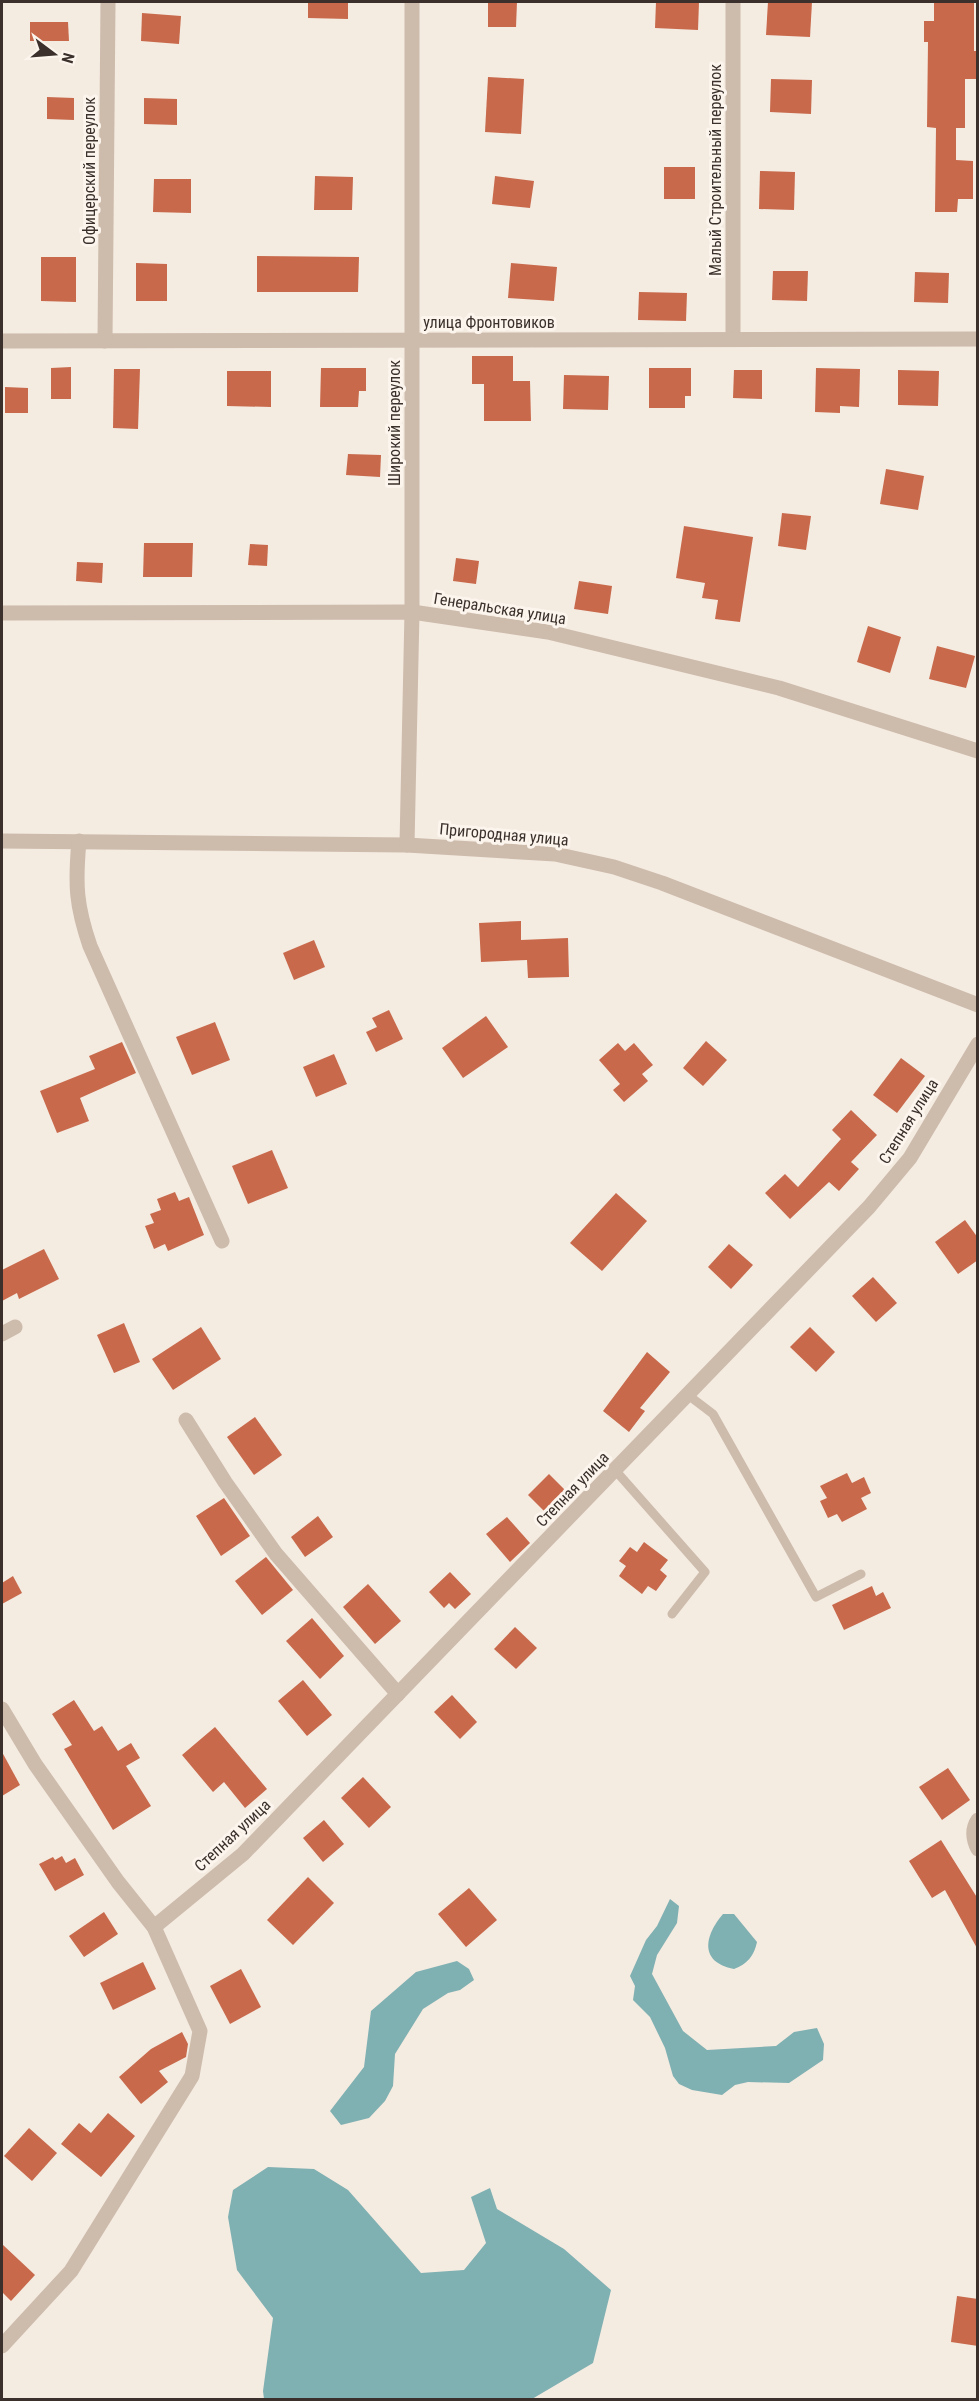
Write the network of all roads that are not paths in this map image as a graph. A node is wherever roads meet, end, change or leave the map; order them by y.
1 (108, 2) edge
2 (412, 2) edge
3 (733, 2) edge
4 (733, 339) junction
5 (978, 339) edge
6 (412, 340) junction
7 (2, 341) edge
8 (105, 341) junction
9 (412, 612) junction
10 (2, 613) edge
11 (978, 751) edge
12 (2, 841) edge
13 (80, 842) junction
14 (407, 845) junction
15 (978, 1005) edge
16 (978, 1044) edge
17 (222, 1241) dead end
18 (688, 1395) junction
19 (186, 1420) dead end
20 (615, 1470) junction
21 (861, 1574) dead end
22 (672, 1614) dead end
23 (398, 1694) junction
24 (2, 1709) edge
25 (978, 1820) edge
26 (978, 1849) edge
27 (154, 1927) junction
28 (2, 2346) edge

1 - 8 street, Офицерский переулок
2 - 6 street, Широкий переулок
3 - 4 street, Малый Строительный переулок
4 - 5 street, улица Фронтовиков
4 - 6 street, улица Фронтовиков
6 - 8 street, улица Фронтовиков
6 - 9 street, Широкий переулок
7 - 8 street, улица Фронтовиков
9 - 10 street, Генеральская улица
9 - 11 street, Генеральская улица
9 - 14 street, Широкий переулок
12 - 13 street, Пригородная улица
13 - 14 street, Пригородная улица
13 - 17 street
14 - 15 street, Пригородная улица
16 - 18 street, Степная улица
18 - 20 street, Степная улица
18 - 21 lane
19 - 23 street
20 - 22 lane
20 - 23 street, Степная улица
23 - 27 street, Степная улица
24 - 27 street
25 - 26 street
27 - 28 street

